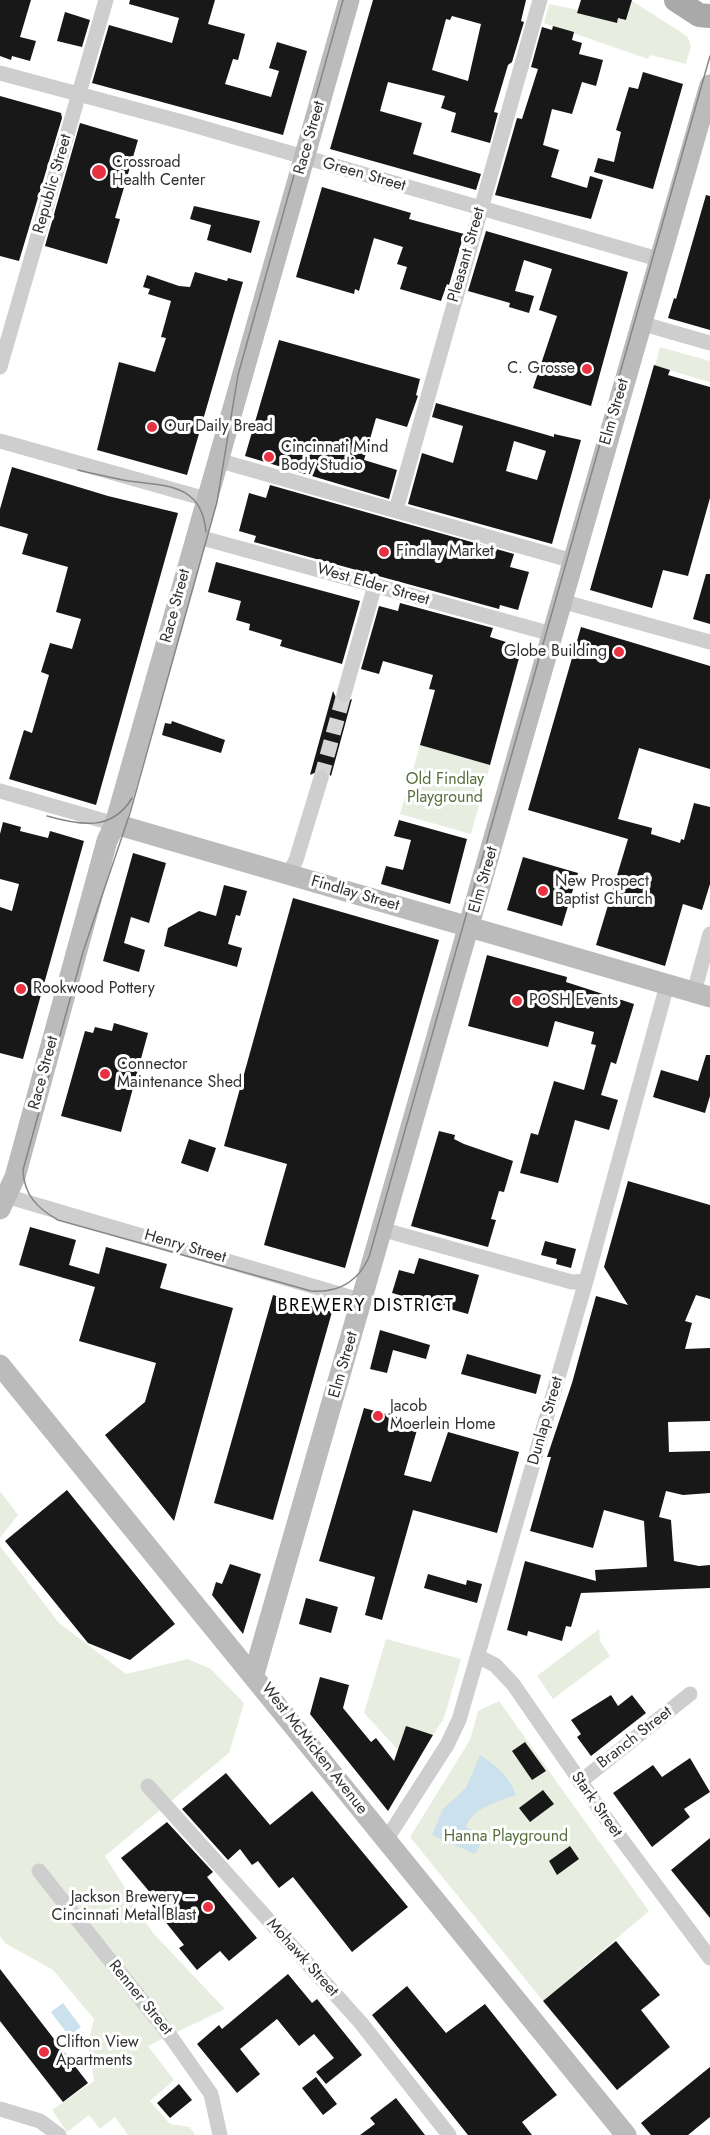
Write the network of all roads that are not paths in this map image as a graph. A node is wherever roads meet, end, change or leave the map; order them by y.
1 (106, 0) edge
2 (349, 0) edge
3 (540, 0) edge
4 (676, 0) edge
5 (710, 16) edge
6 (0, 73) edge
7 (710, 85) edge
8 (79, 94) junction
9 (305, 158) junction
10 (480, 208) junction
11 (658, 259) junction
12 (640, 324) junction
13 (710, 343) edge
14 (0, 367) edge
15 (0, 441) edge
16 (217, 460) junction
17 (206, 499) junction
18 (396, 510) junction
19 (195, 536) junction
20 (573, 561) junction
21 (375, 585) junction
22 (561, 602) junction
23 (552, 634) junction
24 (710, 642) edge
25 (344, 694) tunnel mouth
26 (321, 778) tunnel mouth
27 (0, 791) edge
28 (115, 824) junction
29 (288, 875) junction
30 (470, 928) junction
31 (710, 934) edge
32 (667, 985) junction
33 (702, 994) edge
34 (3, 1203) edge
35 (384, 1230) junction
36 (586, 1281) junction
37 (363, 1301) junction
38 (0, 1365) edge
39 (479, 1657) junction
40 (255, 1674) junction
41 (690, 1694) dead end
42 (580, 1782) junction
43 (148, 1786) dead end
44 (386, 1840) junction
45 (39, 1871) dead end
46 (710, 1958) edge
47 (0, 2109) edge
48 (59, 2135) edge
49 (220, 2135) edge
50 (449, 2135) edge
51 (626, 2135) edge

1 - 8 street, Republic Street
2 - 9 street, Race Street
3 - 10 street, Pleasant Street
4 - 5 main road
6 - 8 street, Green Street
7 - 11 street, Elm Street
8 - 9 street, Green Street
8 - 14 street, Republic Street
9 - 10 street, Green Street
9 - 16 street, Race Street
10 - 11 street, Green Street
10 - 18 street, Pleasant Street
11 - 12 street, Elm Street
12 - 13 street
12 - 20 street, Elm Street
15 - 17 street
16 - 17 street, Race Street
16 - 18 street
17 - 19 street, Race Street
18 - 20 street
19 - 21 street, West Elder Street
19 - 28 street, Race Street
20 - 22 street, Elm Street
21 - 23 street, West Elder Street
21 - 25 street
22 - 23 street, Elm Street
22 - 24 street
23 - 30 street, Elm Street
26 - 29 street
27 - 28 street, Findlay Street
28 - 29 street, Findlay Street
28 - 34 street, Race Street
29 - 30 street, Findlay Street
30 - 32 street, Findlay Street
30 - 35 street, Elm Street
31 - 33 street
32 - 33 street, Findlay Street
32 - 36 street, Dunlap Street
34 - 37 street, Henry Street
35 - 36 street
35 - 37 street, Elm Street
36 - 39 street, Dunlap Street
37 - 40 street, Elm Street
38 - 40 street, West McMicken Avenue
39 - 42 street, Stark Street
39 - 44 street, Dunlap Street
40 - 44 street, West McMicken Avenue
41 - 42 street, Branch Street
42 - 46 street, Stark Street
43 - 50 street, Mohawk Street
44 - 51 street, West McMicken Avenue
45 - 49 street, Renner Street
47 - 48 street

